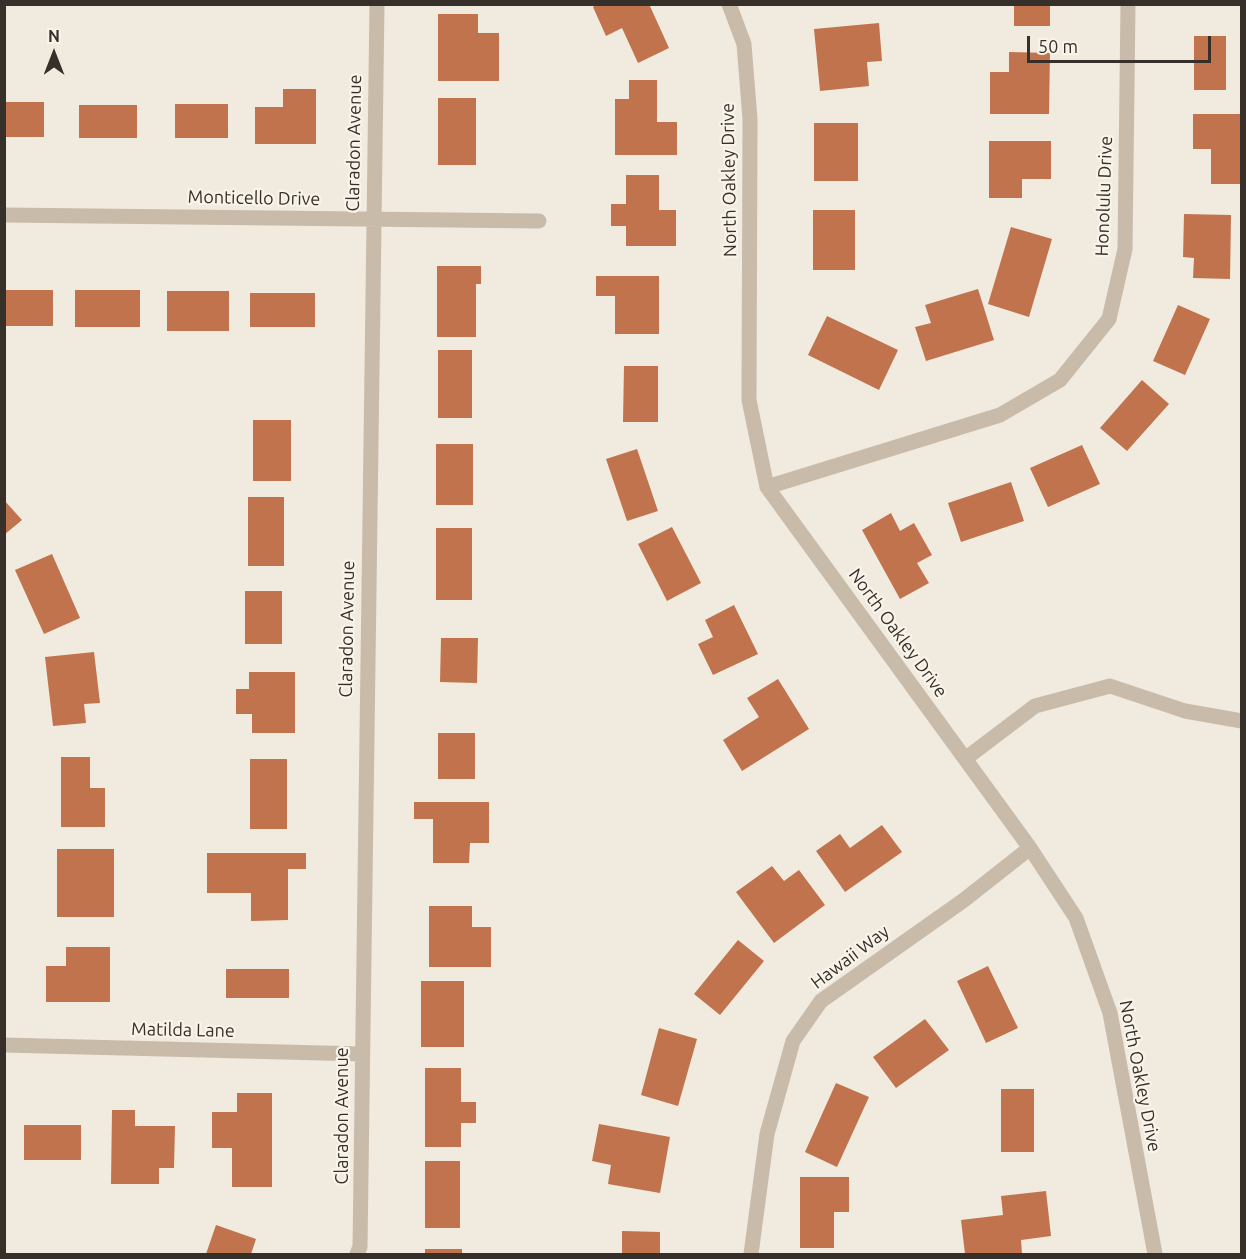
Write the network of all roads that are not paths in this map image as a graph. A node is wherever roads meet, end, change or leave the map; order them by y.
1 (377, 4) edge
2 (729, 4) edge
3 (1128, 4) edge
4 (4, 214) edge
5 (372, 219) junction
6 (539, 221) dead end
7 (767, 488) junction
8 (1242, 721) edge
9 (965, 759) junction
10 (1030, 848) junction
11 (4, 1045) edge
12 (362, 1054) junction
13 (357, 1254) edge
14 (751, 1254) edge
15 (1155, 1254) edge

1 - 5 street, Claradon Avenue
2 - 7 street, North Oakley Drive
3 - 7 street, Honolulu Drive
4 - 5 street, Monticello Drive
5 - 6 street, Monticello Drive
5 - 12 street, Claradon Avenue
7 - 9 street, North Oakley Drive
8 - 9 street
9 - 10 street, North Oakley Drive
10 - 14 street, Hawaii Way
10 - 15 street, North Oakley Drive
11 - 12 street, Matilda Lane
12 - 13 street, Claradon Avenue

